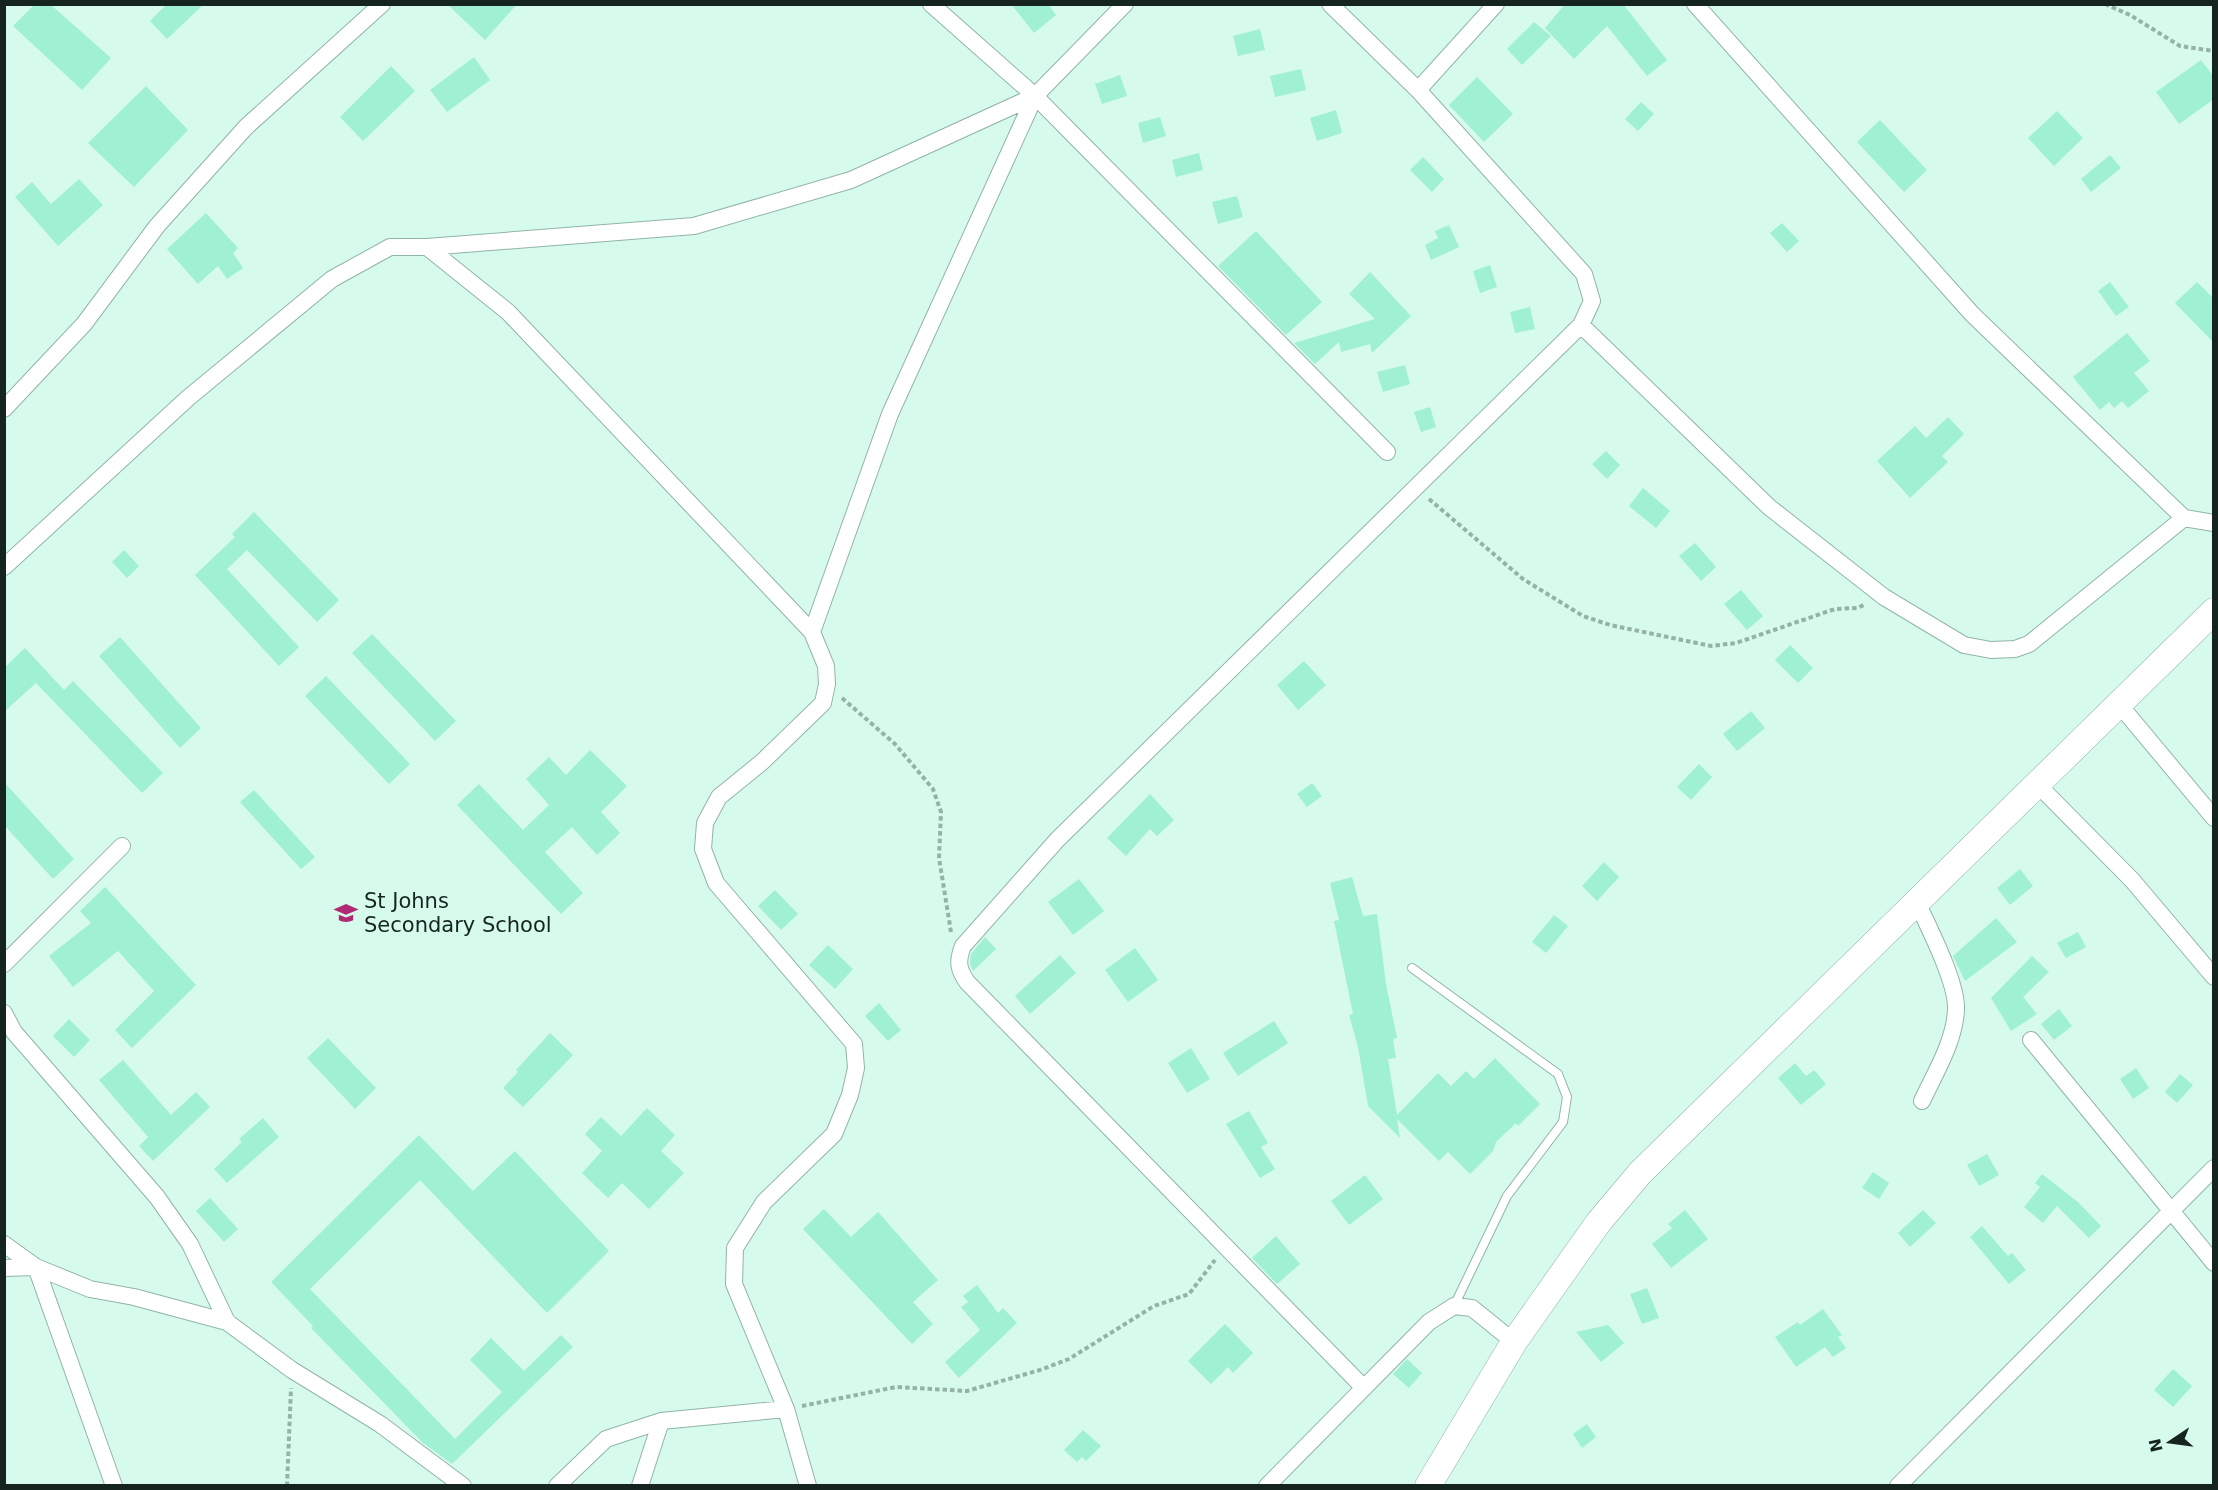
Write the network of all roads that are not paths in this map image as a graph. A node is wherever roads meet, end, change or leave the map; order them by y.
1 (382, 4) edge
2 (931, 4) edge
3 (1125, 4) edge
4 (1330, 4) edge
5 (1496, 4) edge
6 (1695, 4) edge
7 (1418, 90) junction
8 (1035, 96) junction
9 (427, 246) junction
10 (1581, 326) junction
11 (4, 409) edge
12 (1387, 452) dead end
13 (2184, 518) junction
14 (2214, 523) edge
15 (4, 567) edge
16 (2214, 611) edge
17 (812, 633) junction
18 (2118, 703) junction
19 (2037, 784) junction
20 (2214, 818) edge
21 (122, 846) dead end
22 (1916, 900) junction
23 (4, 964) edge
24 (1412, 968) dead end
25 (2214, 977) edge
26 (4, 1013) edge
27 (9, 1030) edge
28 (2031, 1040) dead end
29 (1922, 1101) dead end
30 (2214, 1168) edge
31 (2170, 1209) junction
32 (4, 1244) edge
33 (2214, 1263) edge
34 (36, 1267) junction
35 (4, 1268) edge
36 (1454, 1306) junction
37 (227, 1322) junction
38 (1514, 1342) junction
39 (1364, 1388) junction
40 (786, 1409) junction
41 (661, 1421) junction
42 (114, 1485) edge
43 (463, 1485) edge
44 (557, 1485) edge
45 (640, 1485) edge
46 (808, 1485) edge
47 (1267, 1485) edge
48 (1428, 1485) edge
49 (1898, 1485) edge

1 - 11 street
2 - 8 street
3 - 8 street
4 - 7 street
5 - 7 street
6 - 13 street
7 - 10 street
8 - 9 street
8 - 12 street
8 - 17 street
9 - 15 street
9 - 17 street
10 - 13 street
10 - 39 street
13 - 14 street
16 - 18 main road
17 - 40 street
18 - 19 main road
18 - 20 street
19 - 22 main road
19 - 25 street
21 - 23 street
22 - 29 street
22 - 38 main road
24 - 36 lane
26 - 27 street
27 - 37 street
28 - 31 street
30 - 31 street
31 - 33 street
31 - 49 street
32 - 34 street
34 - 35 street
34 - 37 street
34 - 42 street
36 - 38 street
36 - 39 street
37 - 43 street
38 - 48 main road
39 - 47 street
40 - 41 street
40 - 46 street
41 - 44 street
41 - 45 street

